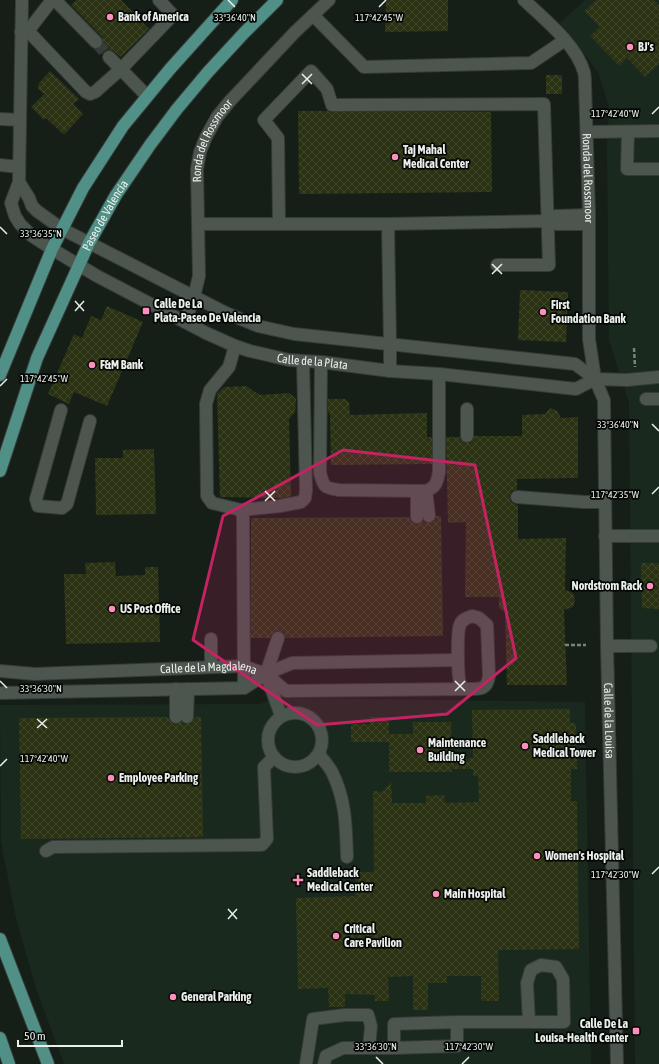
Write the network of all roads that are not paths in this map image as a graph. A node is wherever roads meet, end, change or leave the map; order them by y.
1 (22, 0) edge
2 (53, 0) edge
3 (232, 0) edge
4 (277, 0) edge
5 (330, 0) edge
6 (524, 0) edge
7 (167, 5) edge
8 (313, 16) junction
9 (25, 31) junction
10 (565, 40) junction
11 (96, 42) tunnel mouth
12 (109, 57) tunnel mouth
13 (121, 69) junction
14 (148, 96) junction
15 (0, 119) edge
16 (20, 120) junction
17 (659, 131) edge
18 (587, 132) junction
19 (628, 132) junction
20 (0, 165) edge
21 (19, 166) junction
22 (659, 169) edge
23 (19, 182) junction
24 (589, 219) junction
25 (548, 221) junction
26 (198, 224) junction
27 (279, 224) junction
28 (388, 224) junction
29 (62, 229) junction
30 (89, 243) junction
31 (52, 250) junction
32 (79, 265) junction
33 (497, 265) dead end
34 (194, 297) junction
35 (185, 322) junction
36 (390, 344) junction
37 (235, 346) junction
38 (5, 351) edge
39 (303, 361) junction
40 (321, 362) junction
41 (390, 371) junction
42 (439, 374) junction
43 (0, 375) edge
44 (659, 377) edge
45 (595, 379) junction
46 (646, 399) dead end
47 (659, 399) edge
48 (467, 409) dead end
49 (61, 410) dead end
50 (90, 421) dead end
51 (467, 436) dead end
52 (0, 471) edge
53 (421, 491) junction
54 (517, 497) dead end
55 (605, 502) junction
56 (241, 510) junction
57 (423, 516) dead end
58 (605, 536) junction
59 (659, 536) edge
60 (273, 638) dead end
61 (211, 639) dead end
62 (607, 646) junction
63 (651, 646) dead end
64 (458, 660) junction
65 (243, 666) junction
66 (211, 667) junction
67 (0, 671) edge
68 (266, 674) junction
69 (244, 688) junction
70 (182, 689) junction
71 (466, 689) junction
72 (0, 693) edge
73 (282, 716) junction
74 (182, 717) dead end
75 (319, 754) junction
76 (274, 757) junction
77 (46, 851) dead end
78 (347, 857) dead end
79 (0, 939) edge
80 (457, 1022) junction
81 (529, 1022) junction
82 (0, 1038) edge
83 (369, 1048) junction
84 (394, 1048) junction
85 (10, 1064) edge
86 (48, 1064) edge
87 (306, 1064) edge
88 (324, 1064) edge
89 (617, 1064) edge

1 - 9 street
2 - 9 street
2 - 11 street
3 - 14 main road
4 - 30 main road, Paseo de Valencia
5 - 8 street, Ronda del Rossmoor
6 - 10 street, Ronda del Rossmoor
7 - 13 street
8 - 10 street
8 - 26 street, Ronda del Rossmoor
9 - 13 street
9 - 16 street
10 - 18 street, Ronda del Rossmoor
12 - 13 street
13 - 14 street
14 - 29 main road
15 - 16 street
16 - 21 street
17 - 19 street
18 - 19 street
18 - 24 street, Ronda del Rossmoor
19 - 22 street
20 - 21 street
21 - 23 street
23 - 29 street, Calle de la Plata
23 - 31 street, Calle de la Plata
24 - 25 street
24 - 45 street, Ronda del Rossmoor
25 - 27 street
25 - 28 street
25 - 33 street
26 - 27 street
26 - 34 street, Ronda del Rossmoor
27 - 28 street
28 - 36 street
29 - 30 street, Calle de la Plata
29 - 31 main road
30 - 32 main road, Paseo de Valencia
30 - 34 street, Calle de la Plata
31 - 32 street, Calle de la Plata
31 - 38 main road
32 - 35 street, Calle de la Plata
32 - 52 main road, Paseo de Valencia
34 - 35 street, Ronda del Rossmoor
34 - 36 street, Calle de la Plata
35 - 37 street, Calle de la Plata
36 - 41 street
36 - 45 street, Calle de la Plata
37 - 39 street, Calle de la Plata
37 - 56 street
38 - 43 main road
39 - 40 street, Calle de la Plata
39 - 56 street
40 - 41 street, Calle de la Plata
40 - 53 street
41 - 42 street, Calle de la Plata
42 - 45 street, Calle de la Plata
42 - 53 street
44 - 45 street, Calle de la Plata
45 - 55 street, Calle de la Louisa
46 - 47 street
48 - 51 street
49 - 50 street
53 - 57 street
54 - 55 street
55 - 58 street, Calle de la Louisa
56 - 65 street
58 - 59 street
58 - 62 street, Calle de la Louisa
60 - 68 street
61 - 66 street
62 - 63 street
62 - 89 street, Calle de la Louisa
64 - 68 street
64 - 71 street
64 - 71 street
65 - 66 street, Calle de la Magdalena
65 - 68 street, Calle de la Magdalena
65 - 69 street
66 - 67 street, Calle de la Magdalena
68 - 69 street, Calle de la Magdalena
68 - 71 street
68 - 73 street
69 - 70 street, Calle de la Magdalena
70 - 72 street, Calle de la Magdalena
70 - 74 street
73 - 75 street
73 - 76 street
75 - 76 street
75 - 78 street
76 - 77 street
79 - 86 main road
80 - 81 street
80 - 84 street
80 - 84 street
81 - 81 street
82 - 85 main road
83 - 84 street
83 - 87 street
83 - 88 street

